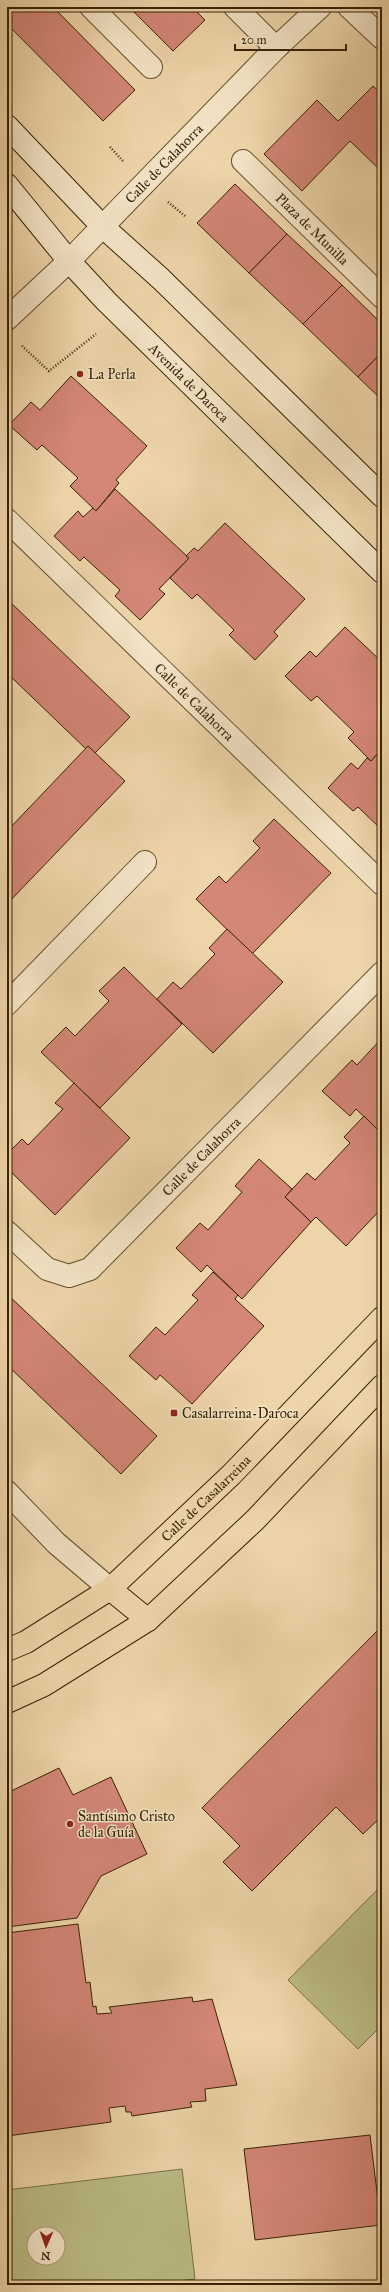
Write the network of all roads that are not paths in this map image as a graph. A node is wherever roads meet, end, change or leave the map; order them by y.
1 (91, 7) edge
2 (235, 7) edge
3 (320, 7) edge
4 (349, 7) edge
5 (382, 38) edge
6 (276, 48) junction
7 (151, 67) dead end
8 (7, 126) edge
9 (243, 161) dead end
10 (7, 185) edge
11 (102, 226) junction
12 (69, 262) junction
13 (382, 297) edge
14 (7, 320) edge
15 (382, 496) edge
16 (7, 520) edge
17 (382, 572) edge
18 (145, 862) dead end
19 (382, 884) edge
20 (382, 973) edge
21 (7, 1004) edge
22 (7, 1232) edge
23 (382, 1318) edge
24 (382, 1386) edge
25 (7, 1492) edge
26 (110, 1589) junction
27 (148, 1620) junction
28 (7, 1650) edge
29 (7, 1702) edge

1 - 7 street
2 - 6 street
3 - 6 street, Calle de Calahorra
4 - 5 street
6 - 11 street, Calle de Calahorra
8 - 11 street
9 - 13 street, Plaza de Munilla
10 - 12 street, Avenida de Daroca
11 - 12 street, Calle de Calahorra
11 - 15 street
12 - 14 street, Calle de Calahorra
12 - 17 street, Avenida de Daroca
16 - 19 street, Calle de Calahorra
18 - 21 street
20 - 22 street, Calle de Calahorra
23 - 26 main road, Calle de Casalarreina
24 - 27 main road
25 - 26 street
26 - 27 main road
26 - 28 main road, Calle de Casalarreina
27 - 29 main road

